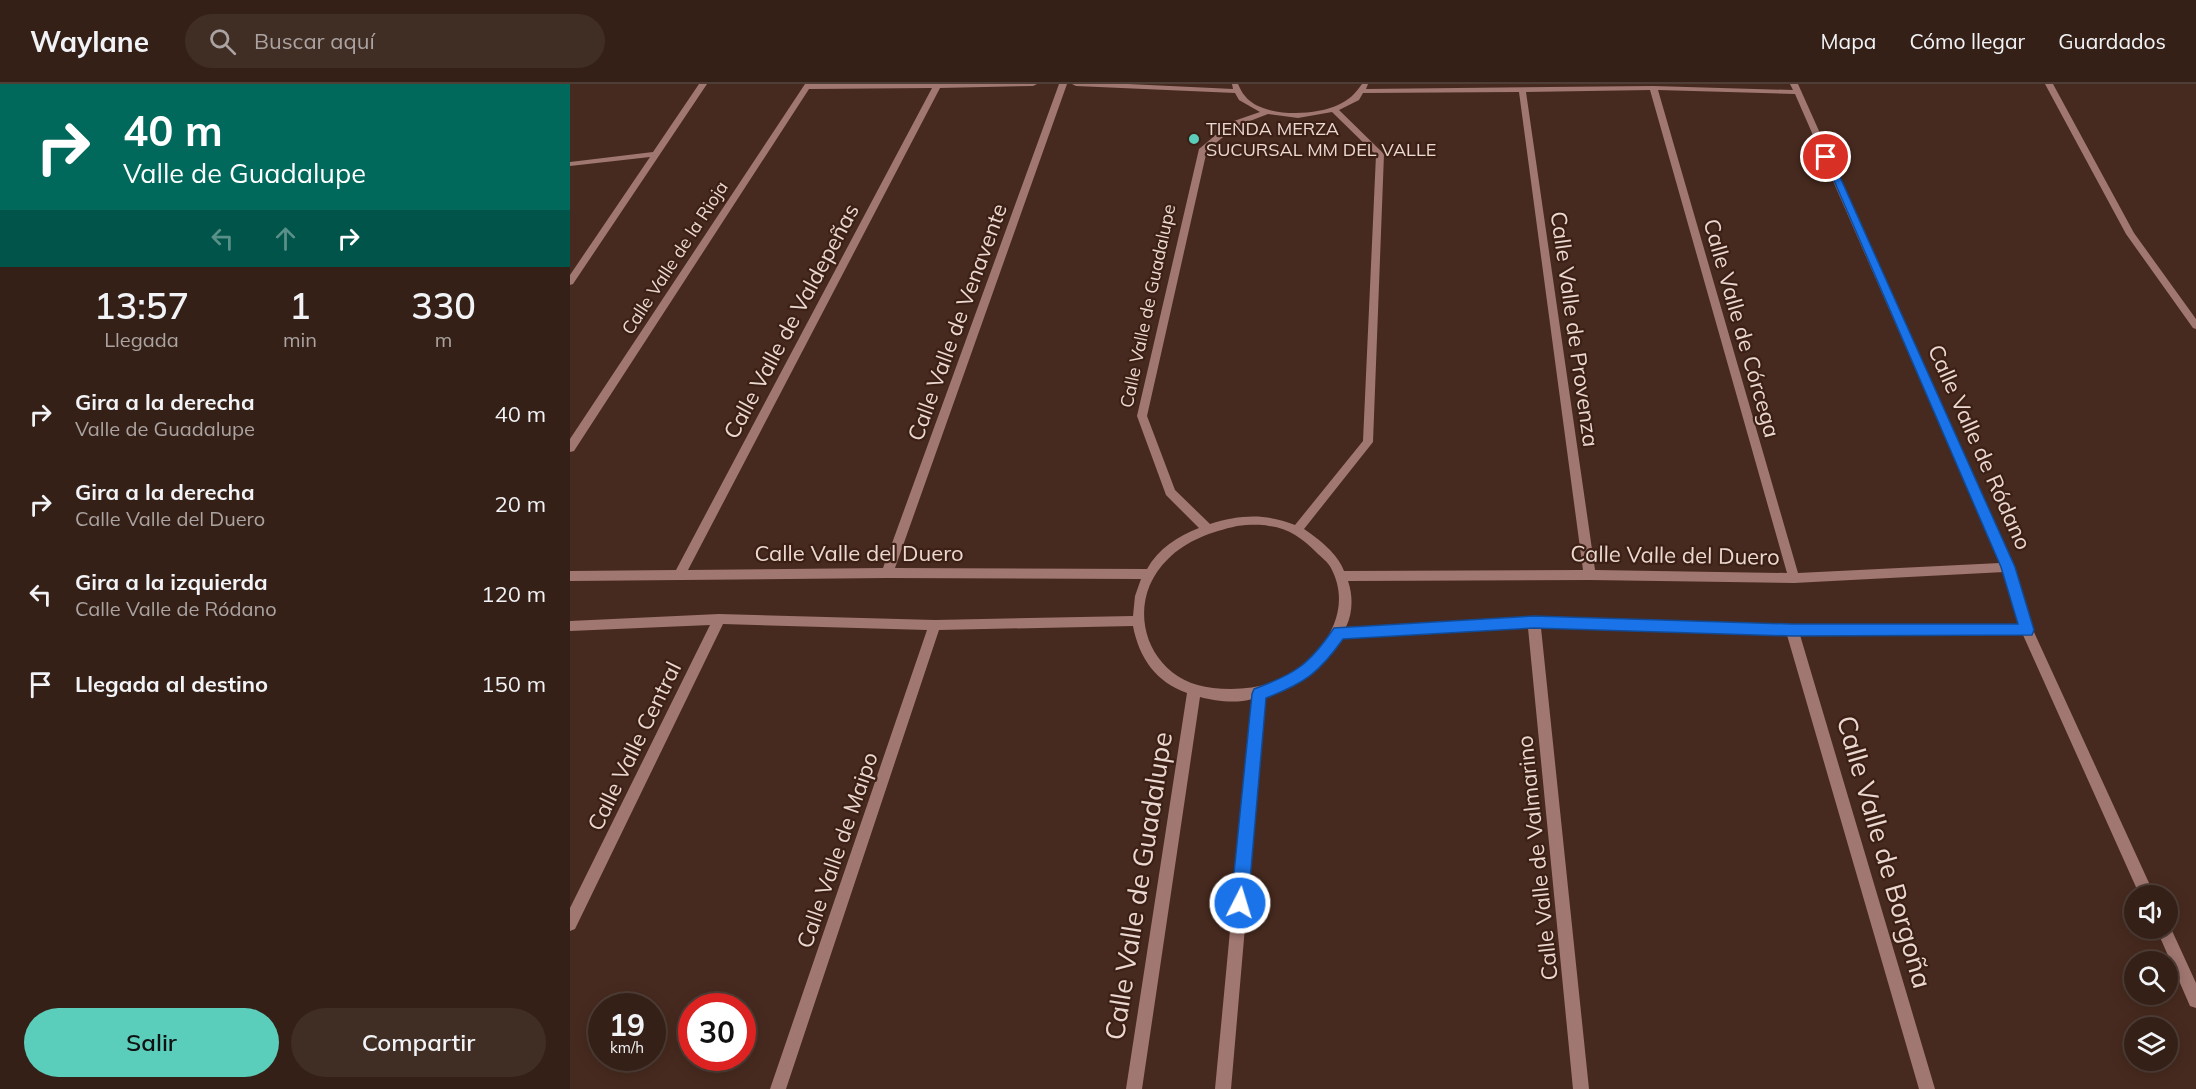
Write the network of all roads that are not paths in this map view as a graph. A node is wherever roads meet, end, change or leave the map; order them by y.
1 (703, 84) edge
2 (1033, 84) edge
3 (1063, 84) edge
4 (1076, 84) edge
5 (2049, 84) edge
6 (808, 86) edge
7 (937, 86) junction
8 (1235, 87) edge
9 (1365, 87) edge
10 (1522, 88) junction
11 (1653, 88) junction
12 (1796, 88) edge
13 (1334, 110) junction
14 (1266, 112) junction
15 (654, 154) junction
16 (570, 164) edge
17 (570, 282) edge
18 (2196, 326) edge
19 (570, 447) edge
20 (1207, 528) junction
21 (1297, 530) junction
22 (2008, 567) junction
23 (887, 573) junction
24 (680, 574) junction
25 (1149, 574) junction
26 (1590, 575) junction
27 (570, 576) edge
28 (1342, 576) junction
29 (1794, 578) junction
30 (720, 618) junction
31 (1137, 621) junction
32 (1534, 622) junction
33 (935, 625) junction
34 (570, 626) edge
35 (1792, 630) junction
36 (2027, 630) junction
37 (1339, 633) junction
38 (1194, 691) junction
39 (1259, 694) junction
40 (2143, 885) edge
41 (570, 924) edge
42 (2168, 939) edge
43 (2196, 1000) edge
44 (778, 1089) edge
45 (1134, 1089) edge
46 (1223, 1089) edge
47 (1581, 1089) edge
48 (1927, 1089) edge

1 - 15 street
2 - 7 street
3 - 23 street, Calle Valle de Venavente
4 - 8 street
5 - 18 street
6 - 7 street
6 - 19 street, Calle Valle de la Rioja
7 - 24 street, Calle Valle de Valdepeñas
8 - 14 street
9 - 10 street
9 - 13 street
10 - 11 street
10 - 26 street, Calle Valle de Provenza
11 - 12 street
11 - 29 street, Calle Valle de Córcega
12 - 22 street, Calle Valle de Ródano
13 - 14 street
13 - 21 street
14 - 20 street, Calle Valle de Guadalupe
15 - 16 street
15 - 17 street
20 - 21 street
20 - 25 street
21 - 28 street
22 - 29 street, Calle Valle del Duero
22 - 36 street, Calle Valle de Ródano
23 - 24 street, Calle Valle del Duero
23 - 25 street, Calle Valle del Duero
24 - 27 street, Calle Valle del Duero
25 - 31 street
26 - 28 street, Calle Valle del Duero
26 - 29 street, Calle Valle del Duero
28 - 37 street
30 - 33 street
30 - 34 street
30 - 41 street, Calle Valle Central
31 - 33 street
31 - 38 street
32 - 35 street
32 - 37 street
32 - 47 street, Calle Valle de Valmarino
33 - 44 street, Calle Valle de Maipo
35 - 36 street
35 - 48 street, Calle Valle de Borgoña
36 - 40 street, Calle Valle de Ródano
37 - 39 street
38 - 39 street
38 - 45 street, Calle Valle de Guadalupe
39 - 46 street
42 - 43 street

